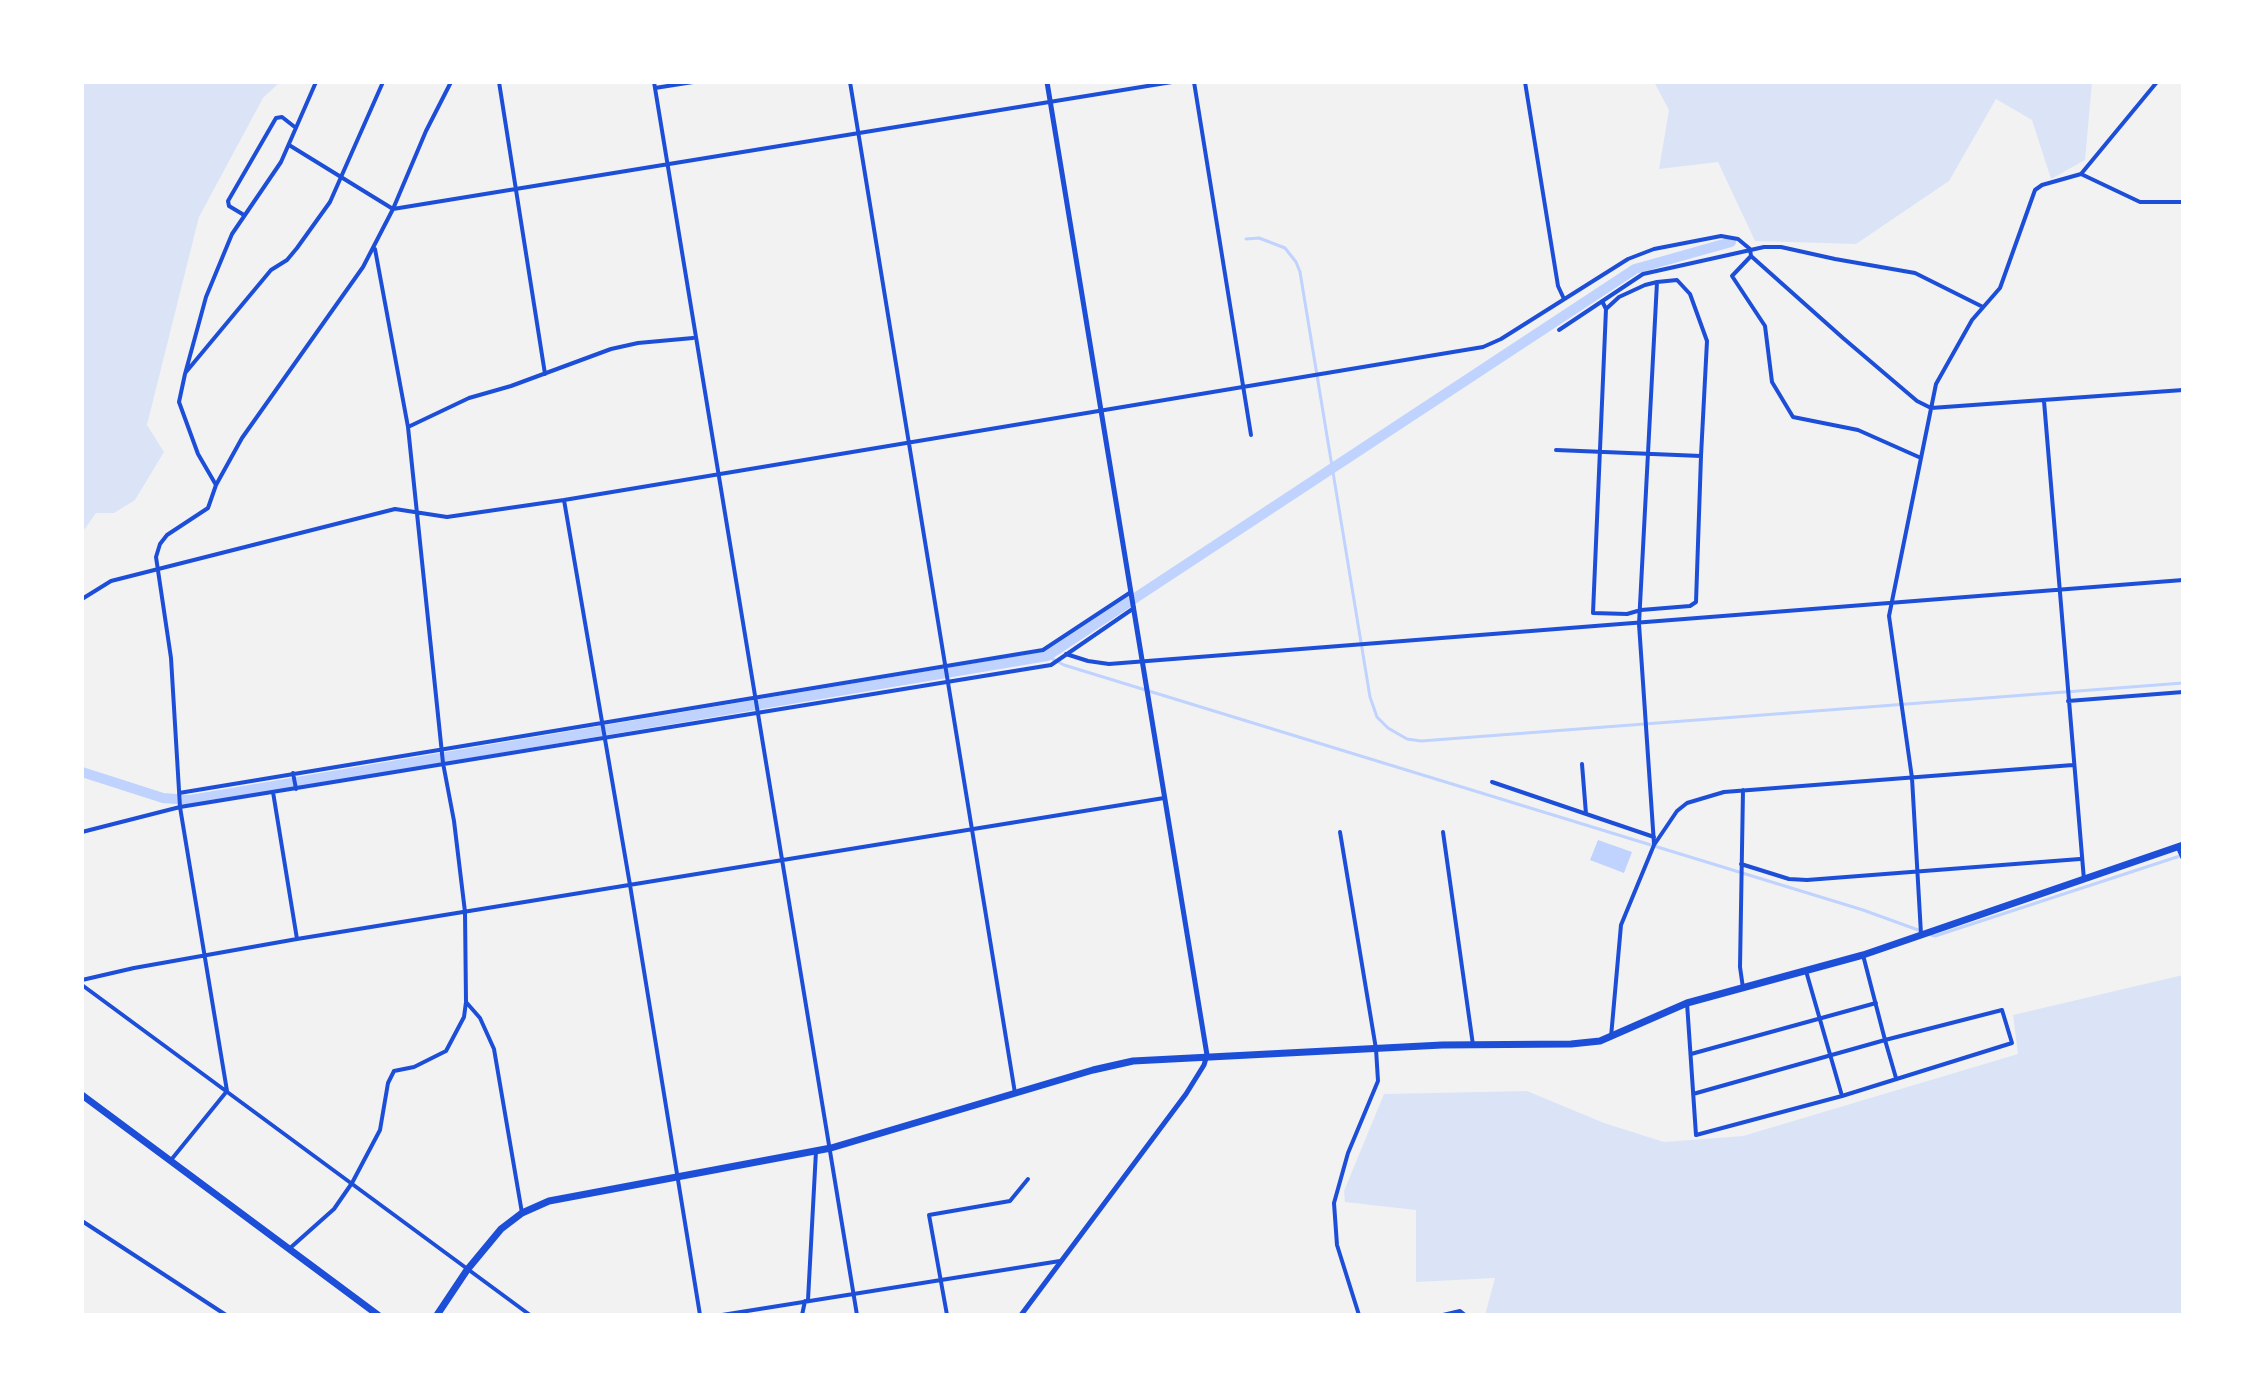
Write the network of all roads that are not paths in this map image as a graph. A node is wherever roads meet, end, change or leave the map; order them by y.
1 (316, 82) edge
2 (383, 82) edge
3 (451, 82) edge
4 (499, 82) edge
5 (693, 82) edge
6 (850, 82) edge
7 (1047, 82) edge
8 (1172, 82) edge
9 (1194, 82) edge
10 (1525, 82) edge
11 (2157, 82) edge
12 (655, 85) edge
13 (1050, 102) junction
14 (296, 128) junction
15 (858, 134) junction
16 (289, 145) junction
17 (666, 165) junction
18 (2081, 174) junction
19 (342, 178) junction
20 (514, 190) junction
21 (2183, 202) edge
22 (393, 209) junction
23 (244, 215) junction
24 (375, 246) junction
25 (1751, 253) junction
26 (1657, 282) junction
27 (1564, 299) junction
28 (1602, 301) junction
29 (1983, 307) junction
30 (1606, 309) junction
31 (1559, 330) dead end
32 (694, 337) junction
33 (185, 374) junction
34 (545, 374) junction
35 (1244, 388) junction
36 (2183, 390) edge
37 (2044, 401) junction
38 (1931, 408) junction
39 (1102, 410) junction
40 (408, 427) junction
41 (1251, 435) dead end
42 (908, 442) junction
43 (1556, 450) dead end
44 (1600, 452) junction
45 (1649, 454) junction
46 (1701, 456) junction
47 (1921, 458) junction
48 (717, 473) junction
49 (216, 485) junction
50 (564, 500) junction
51 (417, 512) junction
52 (158, 569) junction
53 (2183, 580) edge
54 (2058, 590) junction
55 (1131, 592) junction
56 (82, 599) edge
57 (1890, 604) junction
58 (1134, 608) junction
59 (1641, 610) junction
60 (1639, 624) junction
61 (1066, 654) junction
62 (1142, 660) junction
63 (947, 666) junction
64 (949, 682) junction
65 (2183, 692) edge
66 (754, 697) junction
67 (2068, 699) junction
68 (757, 713) junction
69 (602, 723) junction
70 (606, 739) junction
71 (442, 750) junction
72 (443, 763) junction
73 (1582, 764) dead end
74 (2073, 765) junction
75 (293, 773) junction
76 (1912, 778) junction
77 (1492, 782) dead end
78 (296, 789) junction
79 (1743, 790) junction
80 (273, 792) junction
81 (179, 793) junction
82 (1165, 798) junction
83 (180, 807) junction
84 (1586, 814) junction
85 (973, 829) junction
86 (82, 832) edge
87 (1340, 832) dead end
88 (1443, 832) dead end
89 (1654, 837) junction
90 (1654, 845) junction
91 (2181, 846) edge
92 (2080, 859) junction
93 (2183, 859) edge
94 (783, 861) junction
95 (1741, 864) junction
96 (1919, 872) junction
97 (2084, 880) junction
98 (630, 885) junction
99 (465, 912) junction
100 (1921, 934) junction
101 (297, 939) junction
102 (203, 955) junction
103 (1863, 955) junction
104 (1806, 971) junction
105 (82, 982) edge
106 (1743, 988) junction
107 (466, 1002) junction
108 (1687, 1003) junction
109 (1876, 1003) junction
110 (1819, 1018) junction
111 (1611, 1038) junction
112 (1885, 1040) junction
113 (1473, 1045) junction
114 (1376, 1049) junction
115 (1691, 1054) junction
116 (1207, 1055) junction
117 (1831, 1057) junction
118 (1896, 1078) junction
119 (227, 1091) junction
120 (1015, 1093) junction
121 (1693, 1094) junction
122 (82, 1095) edge
123 (1842, 1096) junction
124 (831, 1148) junction
125 (816, 1151) junction
126 (171, 1160) junction
127 (678, 1179) junction
128 (1028, 1179) dead end
129 (352, 1183) junction
130 (522, 1213) junction
131 (82, 1221) edge
132 (289, 1249) junction
133 (1060, 1261) junction
134 (467, 1270) junction
135 (942, 1279) junction
136 (853, 1293) junction
137 (807, 1300) junction
138 (226, 1315) edge
139 (378, 1315) edge
140 (437, 1315) edge
141 (530, 1315) edge
142 (700, 1315) edge
143 (722, 1315) edge
144 (802, 1315) edge
145 (857, 1315) edge
146 (947, 1315) edge
147 (1021, 1315) edge
148 (1359, 1315) edge
149 (1370, 1315) edge
150 (1380, 1315) edge
151 (1443, 1315) edge
152 (1465, 1315) edge

1 - 14 street
2 - 19 street
3 - 22 street
4 - 20 street
5 - 12 street
6 - 15 street
7 - 13 street
8 - 13 street
9 - 35 street
10 - 27 street
11 - 18 street
12 - 17 street
13 - 15 street
13 - 39 street
14 - 16 street
14 - 23 street
15 - 17 street
15 - 42 street
16 - 19 street
16 - 23 street
17 - 20 street
17 - 32 street
18 - 21 street
18 - 29 street
19 - 22 street
19 - 33 street
20 - 22 street
20 - 34 street
22 - 24 street
23 - 33 street
24 - 40 street
24 - 49 street
25 - 27 street
25 - 28 street
25 - 29 street
25 - 38 street
25 - 47 street
26 - 30 street
26 - 45 street
26 - 46 street
27 - 35 street
28 - 30 street
28 - 31 street
29 - 38 street
30 - 44 street
32 - 34 street
32 - 48 street
33 - 49 street
34 - 40 street
35 - 39 street
35 - 41 street
36 - 37 street
37 - 38 street
37 - 54 street
38 - 47 street
39 - 42 street
39 - 55 street
40 - 51 street
42 - 48 street
42 - 63 street
43 - 44 street
44 - 45 street
44 - 59 street
45 - 46 street
45 - 59 street
46 - 59 street
47 - 57 street
48 - 50 street
48 - 66 street
49 - 52 street
50 - 51 street
50 - 69 street
51 - 52 street
51 - 71 street
52 - 56 street
52 - 81 street
53 - 54 street
54 - 57 street
54 - 67 street
55 - 58 street
55 - 63 street
57 - 60 street
57 - 76 street
58 - 61 street
58 - 62 street
59 - 60 street
60 - 62 street
60 - 89 street
61 - 62 street
61 - 64 street
62 - 82 street
63 - 64 street
63 - 66 street
64 - 68 street
64 - 85 street
65 - 67 street
66 - 68 street
66 - 69 street
67 - 74 street
68 - 70 street
68 - 94 street
69 - 70 street
69 - 71 street
70 - 72 street
70 - 98 street
71 - 72 street
71 - 75 street
72 - 78 street
72 - 99 street
73 - 84 street
74 - 76 street
74 - 92 street
75 - 78 street
75 - 81 street
76 - 79 street
76 - 96 street
77 - 84 street
78 - 80 street
79 - 90 street
79 - 95 street
80 - 83 street
80 - 101 street
81 - 83 street
82 - 85 street
82 - 116 street
83 - 86 street
83 - 102 street
84 - 89 street
85 - 94 street
85 - 120 street
87 - 114 street
88 - 113 street
89 - 90 street
90 - 111 street
91 - 93 street
91 - 97 main road
92 - 96 street
92 - 97 street
94 - 98 street
94 - 124 street
95 - 96 street
95 - 106 street
96 - 100 street
97 - 100 main road
98 - 99 street
98 - 127 street
99 - 101 street
99 - 107 street
100 - 103 main road
101 - 102 street
102 - 105 street
102 - 119 street
103 - 104 main road
103 - 109 street
104 - 106 main road
104 - 110 street
105 - 119 street
106 - 108 main road
107 - 129 street
107 - 130 street
108 - 111 main road
108 - 115 street
109 - 110 street
109 - 112 street
110 - 115 street
110 - 117 street
111 - 113 main road
112 - 117 street
112 - 118 street
112 - 118 street
113 - 114 main road
114 - 116 main road
114 - 148 street
115 - 121 street
116 - 120 main road
116 - 133 street
117 - 121 street
117 - 123 street
118 - 123 street
119 - 126 street
119 - 129 street
120 - 124 main road
121 - 123 street
122 - 126 main road
124 - 125 main road
124 - 136 street
125 - 127 main road
125 - 137 street
126 - 132 main road
127 - 130 main road
127 - 142 street
128 - 135 street
129 - 132 street
129 - 134 street
130 - 134 main road
131 - 138 street
132 - 139 main road
133 - 135 street
133 - 147 street
134 - 140 main road
134 - 141 street
135 - 136 street
135 - 146 street
136 - 137 street
136 - 145 street
137 - 143 street
137 - 144 street
149 - 150 street
151 - 152 street

